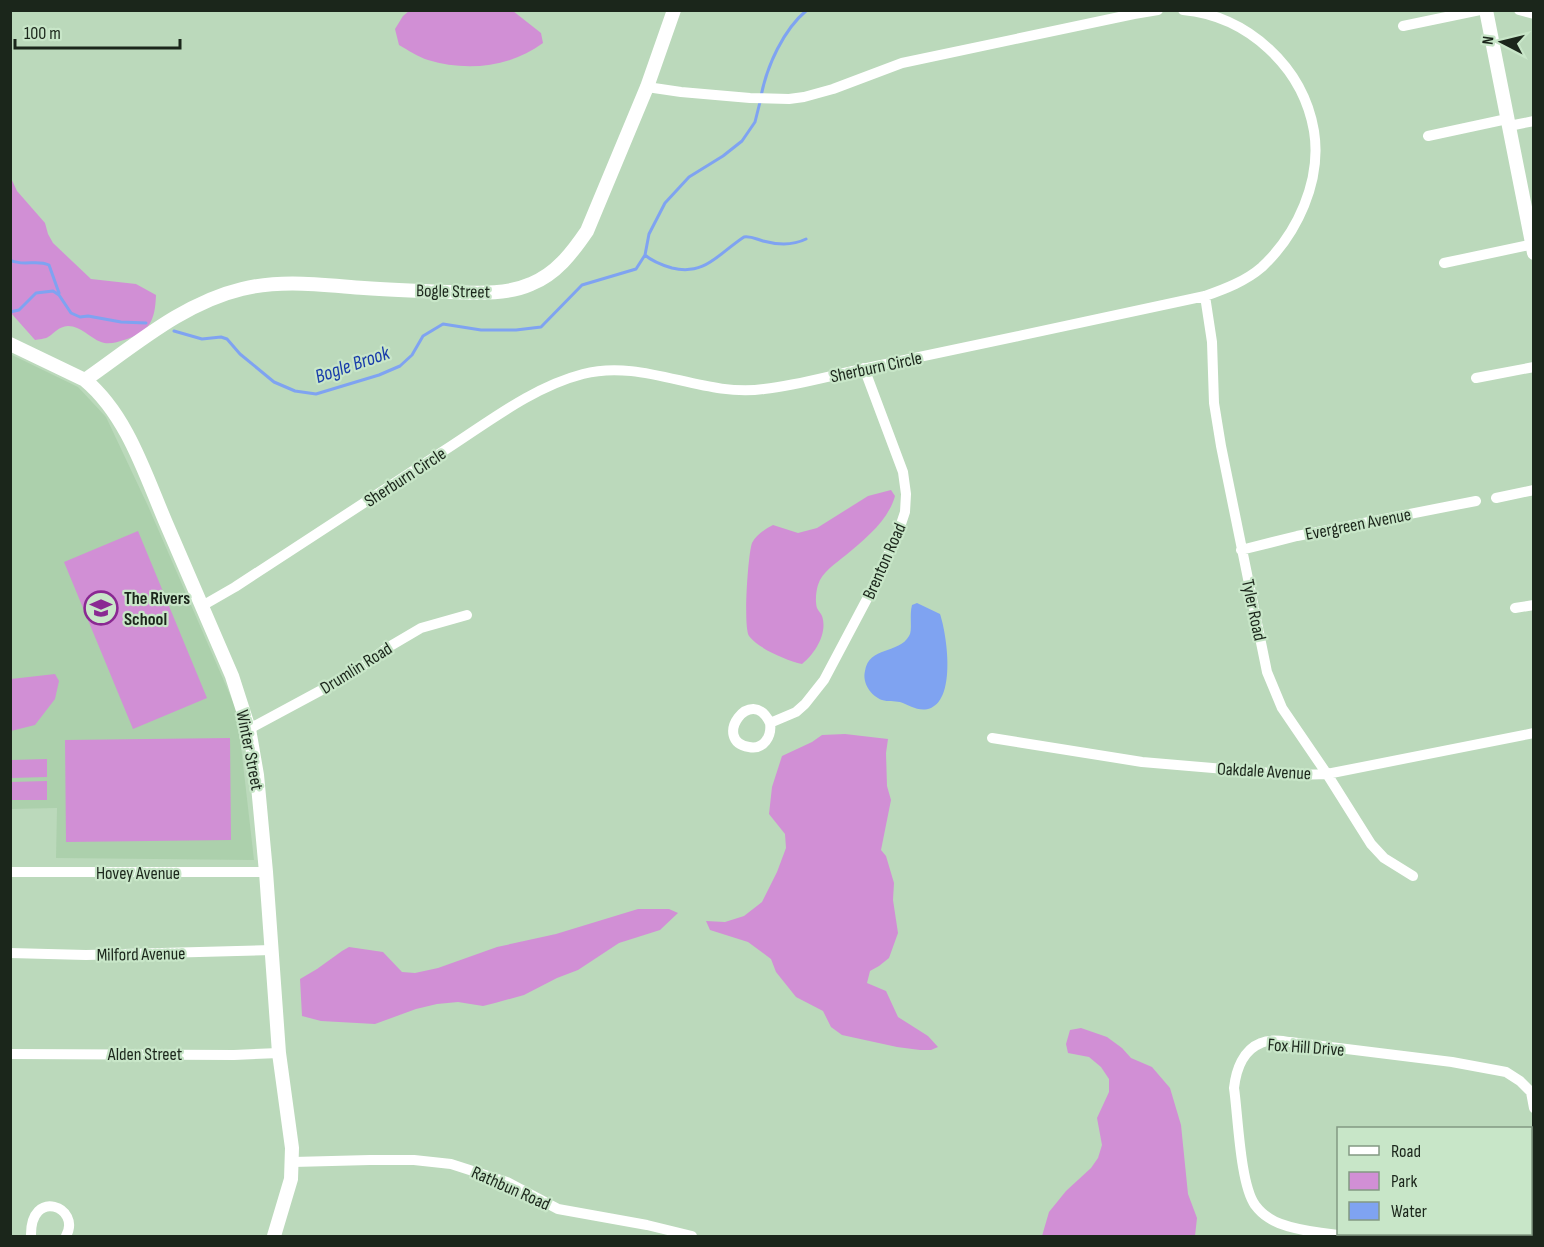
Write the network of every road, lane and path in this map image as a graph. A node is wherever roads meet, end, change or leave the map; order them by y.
1 (674, 10) edge
2 (1158, 10) edge
3 (1183, 10) edge
4 (1480, 10) edge
5 (1486, 10) edge
6 (1519, 10) edge
7 (1533, 14) edge
8 (1402, 26) dead end
9 (647, 87) junction
10 (1533, 121) edge
11 (1508, 123) junction
12 (1428, 136) dead end
13 (1533, 247) edge
14 (1444, 263) dead end
15 (1205, 297) junction
16 (10, 344) edge
17 (1533, 367) edge
18 (864, 369) junction
19 (1476, 378) dead end
20 (85, 380) junction
21 (1533, 490) edge
22 (1496, 498) dead end
23 (1476, 501) dead end
24 (1241, 549) junction
25 (1533, 605) edge
26 (202, 606) junction
27 (1515, 608) dead end
28 (467, 615) dead end
29 (770, 723) dead end
30 (249, 729) junction
31 (1533, 733) edge
32 (992, 738) dead end
33 (1327, 774) junction
34 (266, 872) junction
35 (10, 873) edge
36 (1413, 876) dead end
37 (272, 950) junction
38 (10, 953) edge
39 (279, 1053) junction
40 (10, 1054) edge
41 (1533, 1108) edge
42 (292, 1162) junction
43 (1337, 1235) edge
44 (31, 1236) edge
45 (66, 1236) edge
46 (274, 1236) edge
47 (692, 1236) edge

1 - 9 street, Bogle Street
2 - 9 street
3 - 15 street, Sherburn Circle
4 - 8 street
5 - 11 street
6 - 7 street
9 - 20 street, Bogle Street
10 - 11 street
11 - 12 street
11 - 13 street
13 - 14 street
15 - 18 street, Sherburn Circle
15 - 24 street, Tyler Road
16 - 20 street, Winter Street
17 - 19 street
18 - 26 street, Sherburn Circle
18 - 29 street, Brenton Road
20 - 26 street, Winter Street
21 - 22 street
23 - 24 street, Evergreen Avenue
24 - 33 street, Tyler Road
25 - 27 street
26 - 30 street, Winter Street
28 - 30 street, Drumlin Road
30 - 34 street, Winter Street
31 - 33 street, Oakdale Avenue
32 - 33 street, Oakdale Avenue
33 - 36 street, Tyler Road
34 - 35 street, Hovey Avenue
34 - 37 street, Winter Street
37 - 38 street, Milford Avenue
37 - 39 street, Winter Street
39 - 40 street, Alden Street
39 - 42 street, Winter Street
41 - 43 street, Fox Hill Drive
42 - 46 street, Winter Street
42 - 47 street, Rathbun Road
44 - 45 street

